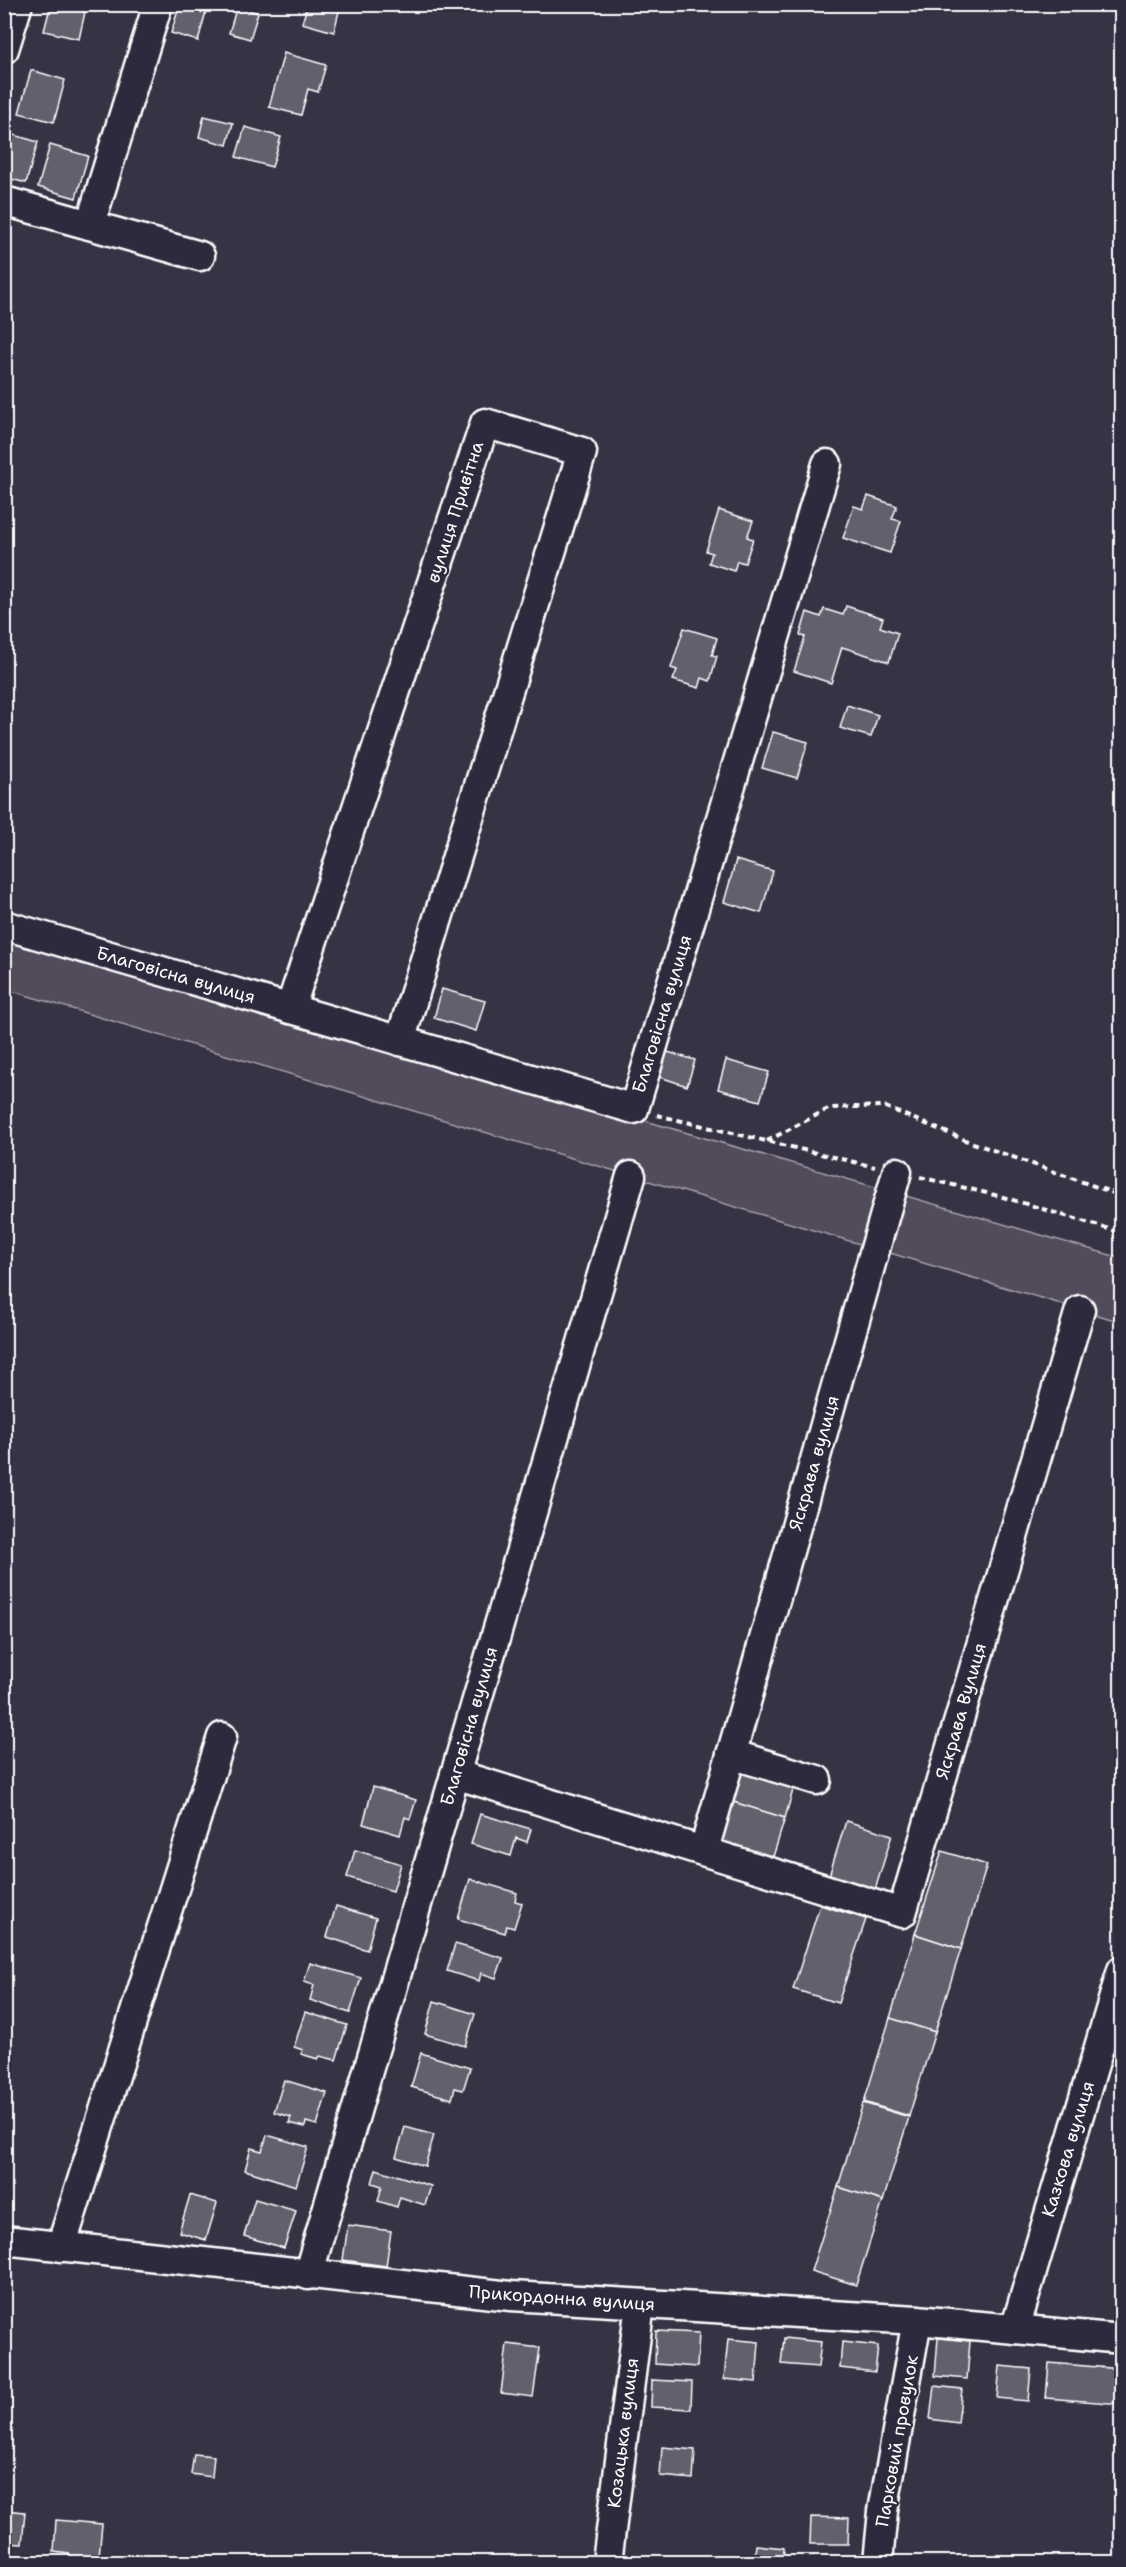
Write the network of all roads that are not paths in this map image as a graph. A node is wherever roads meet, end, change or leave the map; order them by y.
1 (18, 4) edge
2 (158, 4) edge
3 (4, 49) edge
4 (4, 201) edge
5 (90, 225) junction
6 (200, 256) dead end
7 (827, 464) dead end
8 (4, 925) edge
9 (290, 1009) junction
10 (400, 1041) junction
11 (897, 1172) dead end
12 (631, 1176) dead end
13 (1080, 1310) dead end
14 (222, 1737) dead end
15 (731, 1754) junction
16 (455, 1774) junction
17 (817, 1780) dead end
18 (704, 1850) junction
19 (1122, 1970) edge
20 (4, 2241) edge
21 (61, 2247) junction
22 (308, 2275) junction
23 (640, 2304) junction
24 (917, 2320) junction
25 (1015, 2329) junction
26 (1122, 2338) edge
27 (607, 2562) edge
28 (878, 2562) edge

1 - 3 street
2 - 5 street
4 - 5 street
5 - 6 street
7 - 10 street, Благовісна вулиця
8 - 9 street, Благовісна вулиця
9 - 10 street, Благовісна вулиця
9 - 10 street, вулиця Привітна
11 - 15 street, Яскрава вулиця
12 - 16 street, Благовісна вулиця
13 - 18 street, Яскрава Вулиця
14 - 21 street
15 - 17 street
15 - 18 street, Яскрава вулиця
16 - 18 street
16 - 22 street, Благовісна вулиця
19 - 25 street, Казкова вулиця
20 - 21 street, Прикордонна вулиця
21 - 22 street, Прикордонна вулиця
22 - 23 street, Прикордонна вулиця
23 - 24 street, Прикордонна вулиця
23 - 27 street, Козацька вулиця
24 - 25 street, Прикордонна вулиця
24 - 28 street, Парковий провулок
25 - 26 street, Прикордонна вулиця

